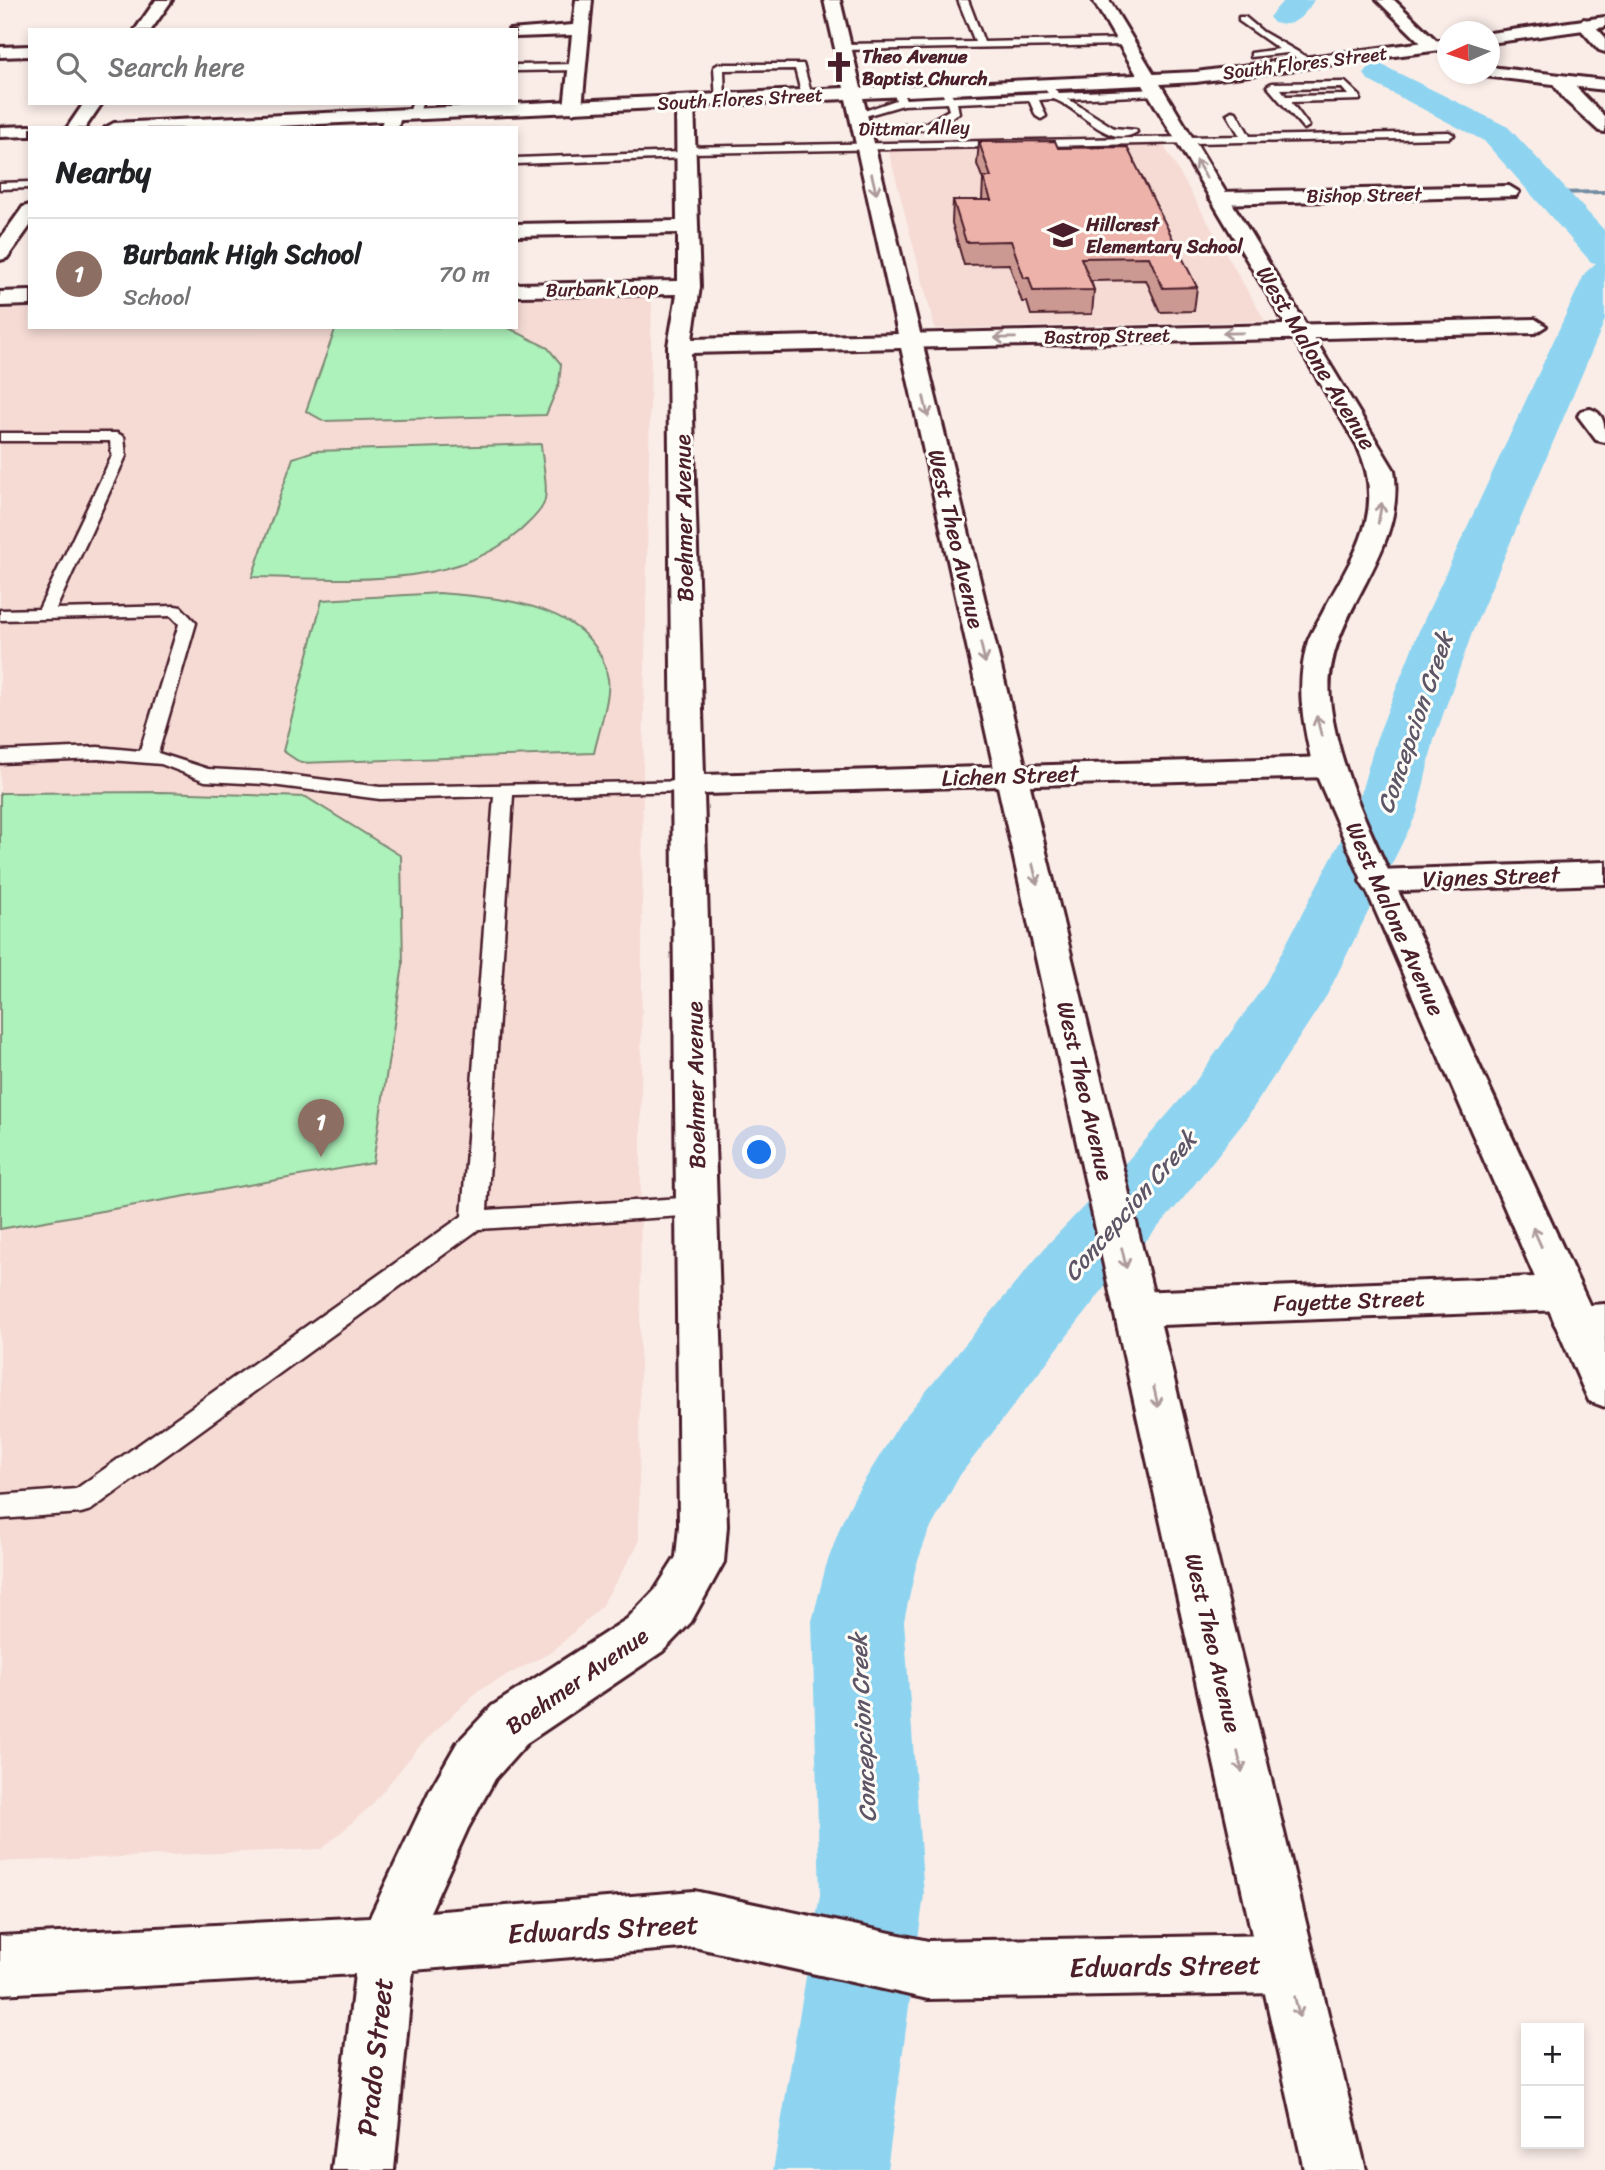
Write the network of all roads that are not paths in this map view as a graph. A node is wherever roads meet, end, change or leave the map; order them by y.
1 (164, 0) edge
2 (584, 0) edge
3 (832, 0) edge
4 (963, 0) edge
5 (1101, 0) edge
6 (1385, 0) edge
7 (1242, 19) dead end
8 (1605, 22) edge
9 (1584, 24) junction
10 (144, 28) edge
11 (581, 30) junction
12 (518, 32) edge
13 (1500, 36) edge
14 (1127, 42) junction
15 (1437, 43) edge
16 (981, 45) junction
17 (1437, 45) edge
18 (843, 47) junction
19 (1605, 47) edge
20 (1289, 50) junction
21 (28, 51) edge
22 (0, 52) edge
23 (1379, 54) junction
24 (1255, 62) junction
25 (1312, 63) junction
26 (1426, 65) dead end
27 (578, 67) junction
28 (518, 68) edge
29 (1500, 73) edge
30 (1560, 80) junction
31 (1153, 86) junction
32 (1272, 86) junction
33 (1605, 86) edge
34 (1044, 92) junction
35 (853, 94) junction
36 (949, 95) junction
37 (807, 96) junction
38 (903, 99) junction
39 (1283, 99) junction
40 (703, 101) junction
41 (92, 105) edge
42 (573, 108) junction
43 (416, 109) edge
44 (1232, 114) dead end
45 (1041, 116) dead end
46 (390, 122) edge
47 (77, 126) edge
48 (206, 126) edge
49 (864, 127) junction
50 (1240, 127) junction
51 (1605, 127) edge
52 (28, 131) edge
53 (0, 132) edge
54 (1449, 135) dead end
55 (1182, 136) junction
56 (1247, 139) junction
57 (687, 152) junction
58 (518, 161) edge
59 (28, 185) edge
60 (0, 186) edge
61 (1509, 192) dead end
62 (1219, 198) junction
63 (28, 214) edge
64 (688, 227) junction
65 (518, 230) edge
66 (10, 243) edge
67 (689, 288) junction
68 (518, 290) edge
69 (0, 299) edge
70 (28, 299) edge
71 (1535, 326) dead end
72 (1301, 331) junction
73 (910, 341) junction
74 (679, 346) junction
75 (0, 437) edge
76 (45, 614) junction
77 (0, 615) edge
78 (0, 757) edge
79 (147, 758) junction
80 (1012, 776) junction
81 (1334, 779) junction
82 (691, 785) junction
83 (504, 789) junction
84 (1605, 873) edge
85 (1377, 881) junction
86 (698, 1206) junction
87 (474, 1220) junction
88 (1581, 1312) edge
89 (1138, 1320) junction
90 (1605, 1388) edge
91 (0, 1507) edge
92 (387, 1944) junction
93 (1286, 1964) junction
94 (0, 1965) edge
95 (363, 2170) edge
96 (1335, 2170) edge

1 - 10 street
2 - 11 street
3 - 18 street, West Theo Avenue
4 - 16 lane
5 - 14 street, West Malone Avenue
6 - 15 street
7 - 20 lane
8 - 9 street
9 - 13 street
9 - 19 street
11 - 12 street
11 - 27 street
14 - 16 lane
14 - 31 street, West Malone Avenue
16 - 18 lane
17 - 23 street, South Flores Street
18 - 35 street, West Theo Avenue
20 - 24 lane
20 - 25 lane
21 - 22 street
23 - 25 street, South Flores Street
23 - 26 street
24 - 25 street, South Flores Street
24 - 31 street, South Flores Street
24 - 32 lane
27 - 28 lane
27 - 42 street
29 - 30 street
30 - 33 street
30 - 51 street
31 - 34 street, South Flores Street
31 - 55 street, West Malone Avenue
32 - 39 lane
32 - 39 lane
34 - 36 street, South Flores Street
34 - 45 lane
34 - 55 lane
35 - 37 street, South Flores Street
35 - 38 street, South Flores Street
35 - 49 street, West Theo Avenue
36 - 38 street, South Flores Street
36 - 49 lane
37 - 40 street, South Flores Street
37 - 40 lane
38 - 49 lane
39 - 50 lane
40 - 42 street, South Flores Street
40 - 57 street, Boehmer Avenue
41 - 47 street
42 - 43 street, South Flores Street
43 - 46 street, South Flores Street
44 - 50 lane
46 - 48 street, South Flores Street
49 - 55 lane, Dittmar Alley
49 - 57 lane, Dittmar Alley
49 -> 73 street, West Theo Avenue
50 - 56 lane
52 - 53 street
54 - 56 lane
55 - 56 lane
62 -> 55 street, West Malone Avenue
57 - 58 lane, Dittmar Alley
57 - 64 street, Boehmer Avenue
59 - 60 lane
61 - 62 street, Bishop Street
62 - 72 street, West Malone Avenue
63 - 66 street
64 - 65 street
64 - 67 street, Boehmer Avenue
67 - 68 street, Burbank Loop
67 - 74 street, Boehmer Avenue
69 - 70 street
71 - 72 street, Bastrop Street
72 -> 73 street, Bastrop Street
81 -> 72 street, West Malone Avenue
73 - 74 street, Bastrop Street
73 -> 80 street, West Theo Avenue
74 - 82 street, Boehmer Avenue
75 - 76 lane
76 - 77 lane
76 - 79 lane
78 - 79 lane
79 - 83 lane
80 - 81 street, Lichen Street
80 - 82 street, Lichen Street
80 -> 89 street, West Theo Avenue
81 - 85 street, West Malone Avenue
82 - 83 lane
82 - 86 street, Boehmer Avenue
83 - 87 lane
84 - 85 street, Vignes Street
88 -> 85 street, West Malone Avenue
86 - 87 lane
86 - 92 street, Boehmer Avenue
87 - 91 lane
88 - 89 street, Fayette Street
88 - 90 street, West Malone Avenue
89 -> 93 street, West Theo Avenue
92 - 93 street, Edwards Street
92 - 94 street, Edwards Street
92 - 95 street, Prado Street
93 -> 96 street, West Theo Avenue

